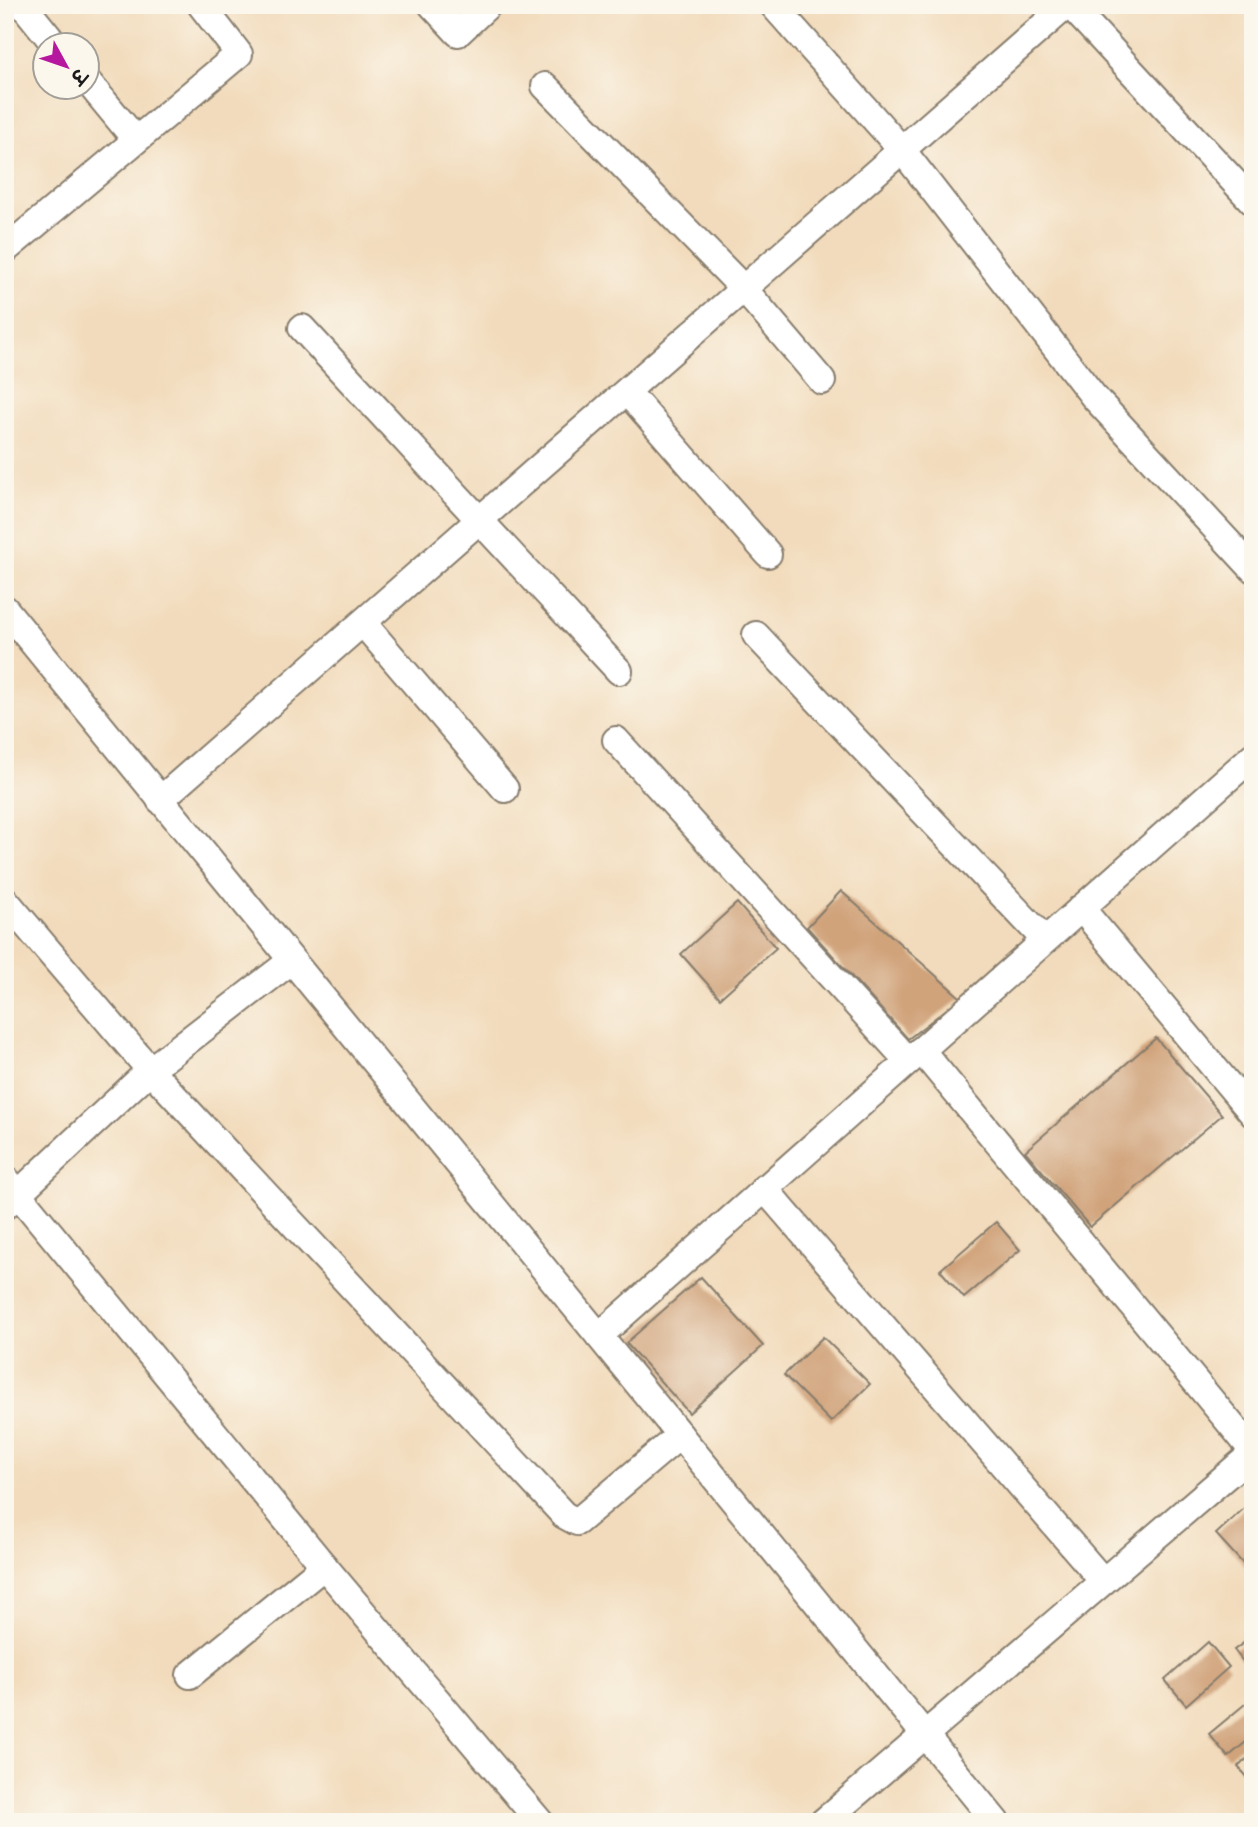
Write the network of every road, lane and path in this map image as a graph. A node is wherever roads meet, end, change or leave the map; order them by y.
1 (23, 5) edge
2 (201, 5) edge
3 (432, 5) edge
4 (488, 5) edge
5 (773, 5) edge
6 (1069, 5) edge
7 (45, 32) edge
8 (545, 86) dead end
9 (102, 99) edge
10 (136, 140) junction
11 (902, 150) junction
12 (1253, 202) edge
13 (5, 250) edge
14 (744, 289) junction
15 (302, 328) dead end
16 (822, 381) dead end
17 (627, 392) junction
18 (480, 521) junction
19 (768, 554) dead end
20 (1253, 569) edge
21 (9, 620) edge
22 (363, 623) junction
23 (756, 635) dead end
24 (619, 671) dead end
25 (616, 740) dead end
26 (1250, 764) edge
27 (505, 789) dead end
28 (160, 800) junction
29 (5, 900) edge
30 (1081, 908) junction
31 (1045, 940) junction
32 (291, 961) junction
33 (915, 1056) junction
34 (150, 1070) junction
35 (1253, 1114) edge
36 (764, 1188) junction
37 (10, 1192) edge
38 (599, 1336) junction
39 (680, 1435) junction
40 (1253, 1452) edge
41 (324, 1566) junction
42 (1103, 1581) junction
43 (190, 1675) dead end
44 (924, 1734) junction
45 (540, 1822) edge
46 (823, 1822) edge
47 (996, 1822) edge

1 - 7 street
2 - 10 street
3 - 4 street
5 - 11 street
6 - 11 street
6 - 12 street
8 - 14 street
9 - 10 street
10 - 13 street
11 - 14 street
11 - 20 street
14 - 16 street
14 - 17 street
15 - 18 street
17 - 18 street
17 - 19 street
18 - 22 street
18 - 24 street
21 - 28 street
22 - 27 street
22 - 28 street
23 - 31 street
25 - 33 street
26 - 30 street
28 - 32 street
29 - 34 street
30 - 31 street
30 - 35 street
31 - 33 street
32 - 34 street
32 - 38 street
33 - 36 street
33 - 40 street
34 - 37 street
34 - 39 street
36 - 38 street
36 - 42 street
37 - 41 street
38 - 39 street
39 - 44 street
40 - 42 street
41 - 43 street
41 - 45 street
42 - 44 street
44 - 46 street
44 - 47 street

